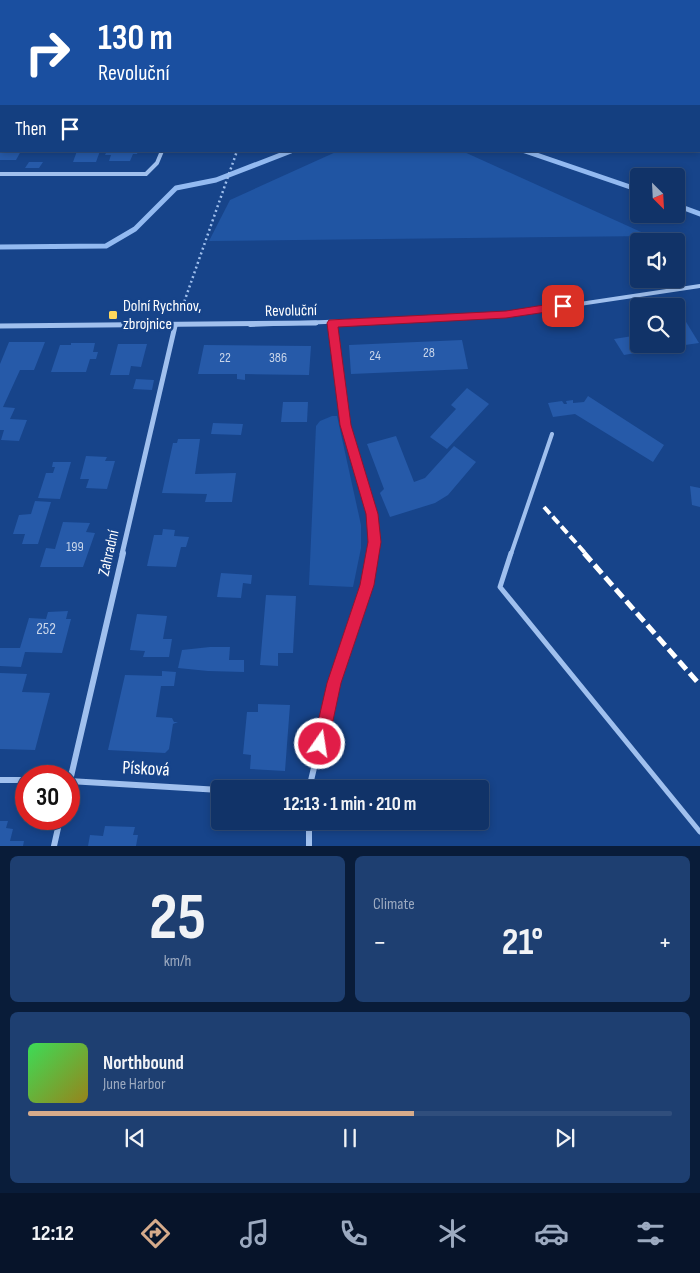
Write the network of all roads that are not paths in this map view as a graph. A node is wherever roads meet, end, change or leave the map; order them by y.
1 (162, 152) edge
2 (0, 174) edge
3 (700, 286) edge
4 (332, 323) junction
5 (0, 326) edge
6 (176, 326) junction
7 (552, 434) dead end
8 (73, 765) edge
9 (0, 780) edge
10 (15, 780) edge
11 (311, 780) edge
12 (80, 783) edge
13 (211, 790) edge
14 (58, 830) edge
15 (309, 830) edge
16 (700, 832) edge
17 (54, 846) edge
18 (309, 846) edge

1 - 2 street
3 - 4 street, Revoluční
4 - 6 street, Revoluční
4 - 11 street
5 - 6 street, Revoluční
6 - 8 street, Zahradní
7 - 16 lane
9 - 10 street
12 - 13 street, Písková
14 - 17 street
15 - 18 street

